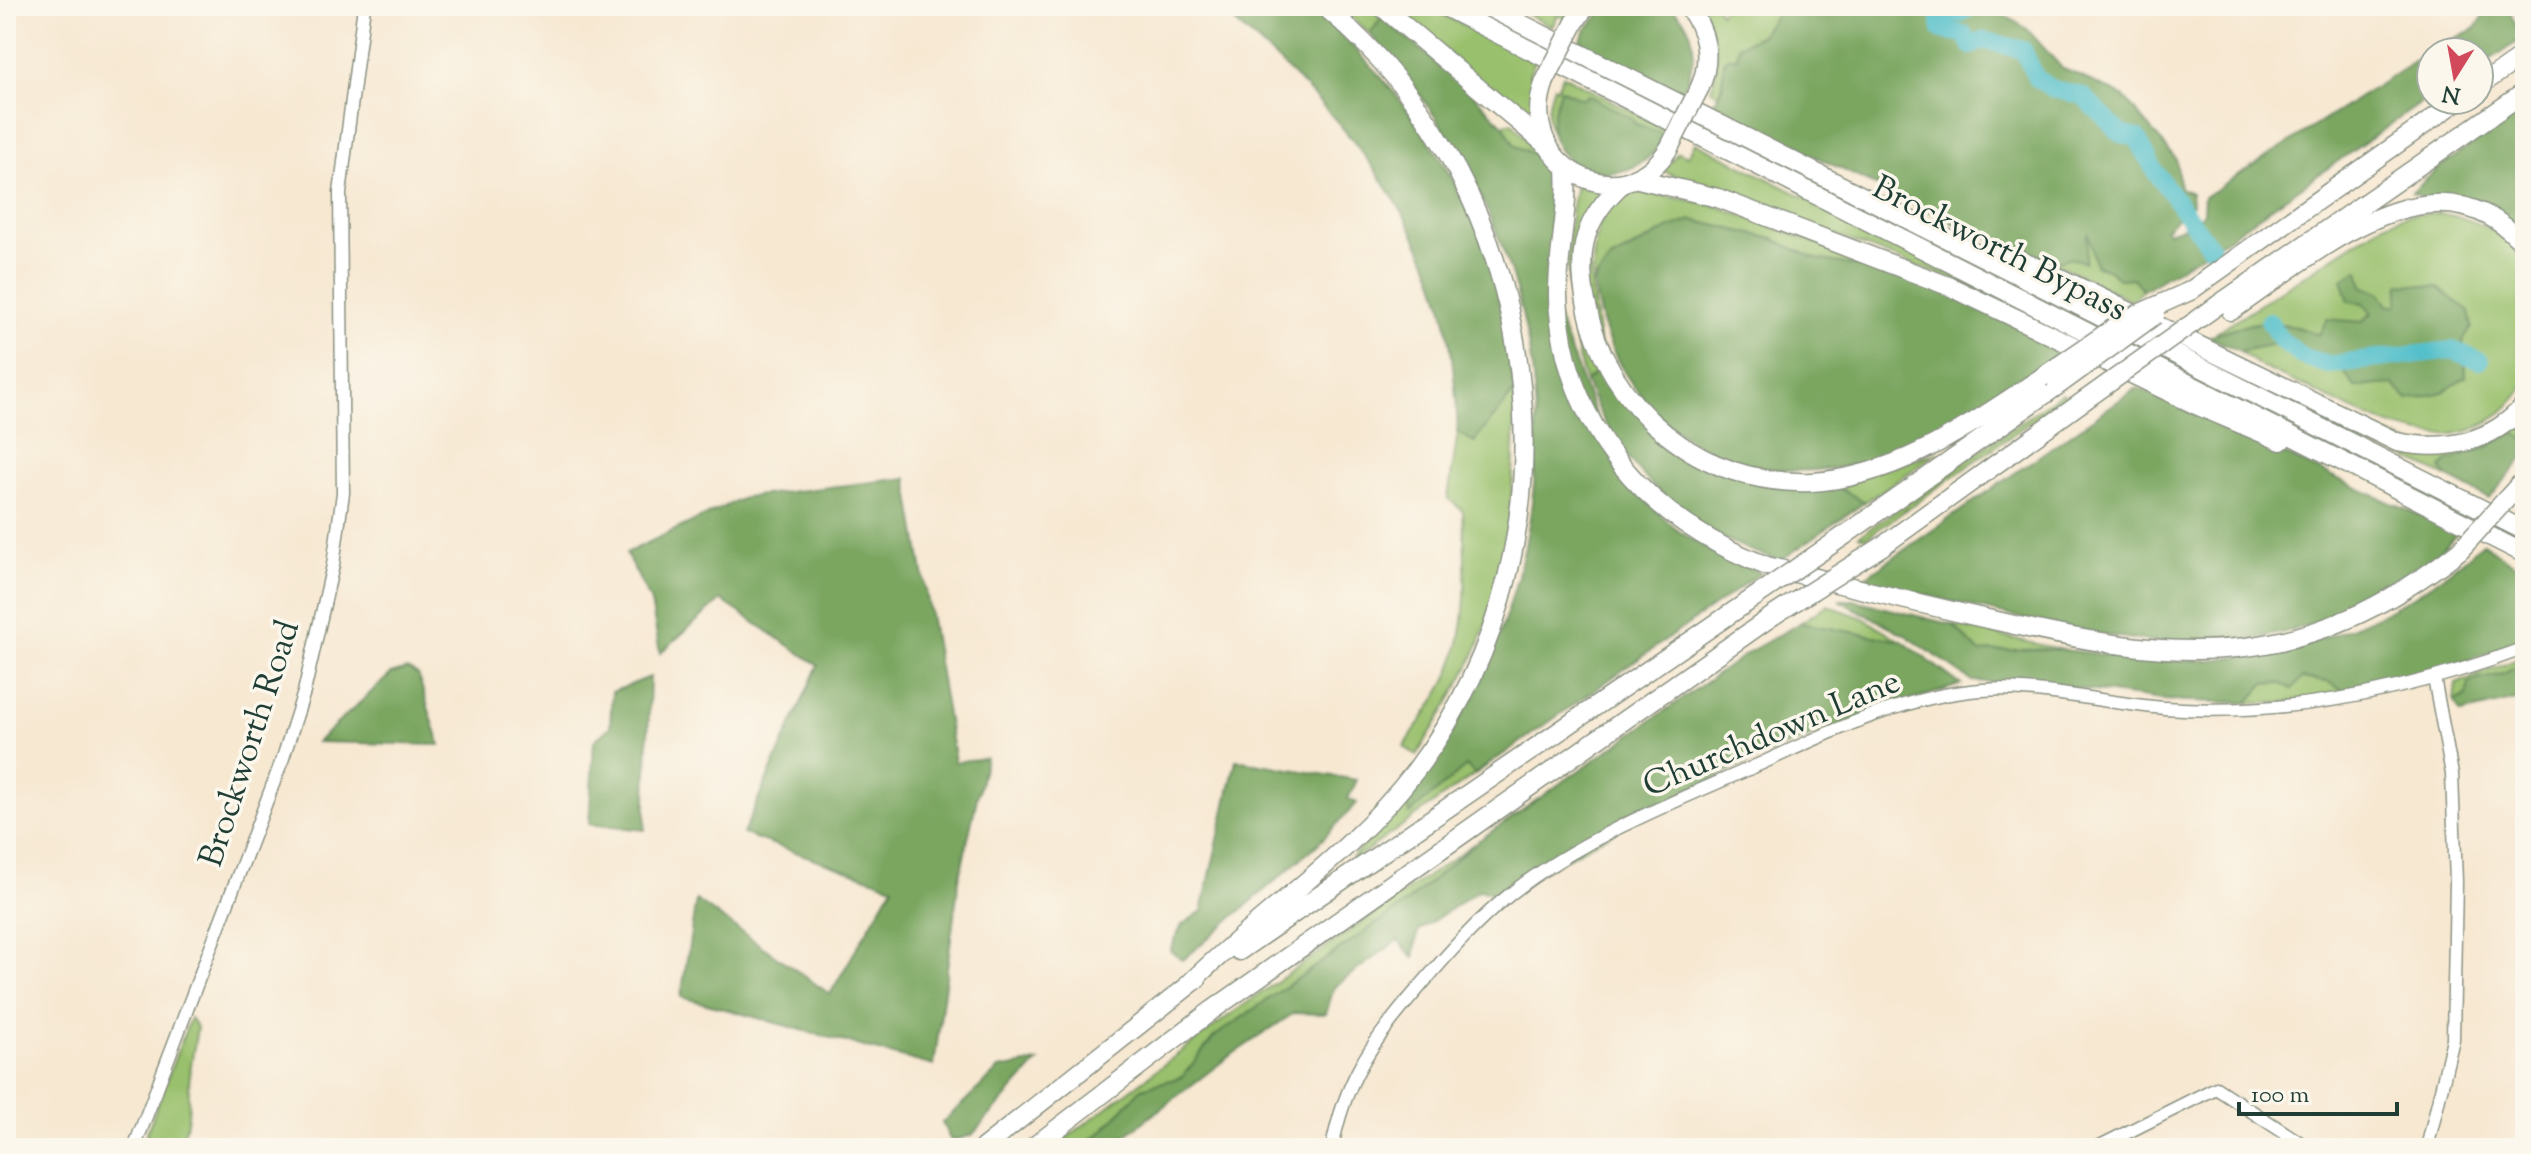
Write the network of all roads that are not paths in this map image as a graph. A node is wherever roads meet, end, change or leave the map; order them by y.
1 (364, 6) edge
2 (1324, 6) edge
3 (1381, 6) edge
4 (1443, 6) edge
5 (1486, 6) edge
6 (1687, 6) edge
7 (2516, 6) edge
8 (1580, 14) edge
9 (2525, 22) edge
10 (2525, 54) edge
11 (2495, 75) edge
12 (2524, 92) edge
13 (2436, 116) edge
14 (1545, 144) junction
15 (1566, 169) junction
16 (1630, 181) junction
17 (1889, 208) junction
18 (2525, 246) edge
19 (2224, 308) junction
20 (2049, 382) junction
21 (2525, 404) edge
22 (2523, 480) edge
23 (2435, 505) junction
24 (2525, 531) edge
25 (2525, 554) edge
26 (2525, 648) edge
27 (2434, 678) junction
28 (1188, 985) junction
29 (134, 1148) edge
30 (983, 1148) edge
31 (1032, 1148) edge
32 (1332, 1148) edge
33 (2096, 1148) edge
34 (2308, 1148) edge
35 (2427, 1148) edge

1 - 29 street, Brockworth Road
2 - 28 highway
3 - 14 highway
4 - 23 highway, Brockworth Bypass
5 - 17 highway, Brockworth Bypass
6 - 16 highway, bridge
7 - 9 street
8 - 14 highway, bridge
10 - 11 highway
12 - 19 highway
13 - 20 highway, bridge
14 - 15 highway
15 - 16 highway
15 - 22 highway, bridge
16 - 20 highway
16 - 23 highway
17 - 21 highway
17 - 24 highway, Brockworth Bypass
18 - 19 highway
19 - 31 highway, bridge
20 - 28 highway, bridge
23 - 25 highway, Brockworth Bypass
26 - 27 street, Churchdown Lane
27 - 32 street, Churchdown Lane
27 - 35 street
28 - 30 highway
33 - 34 street

